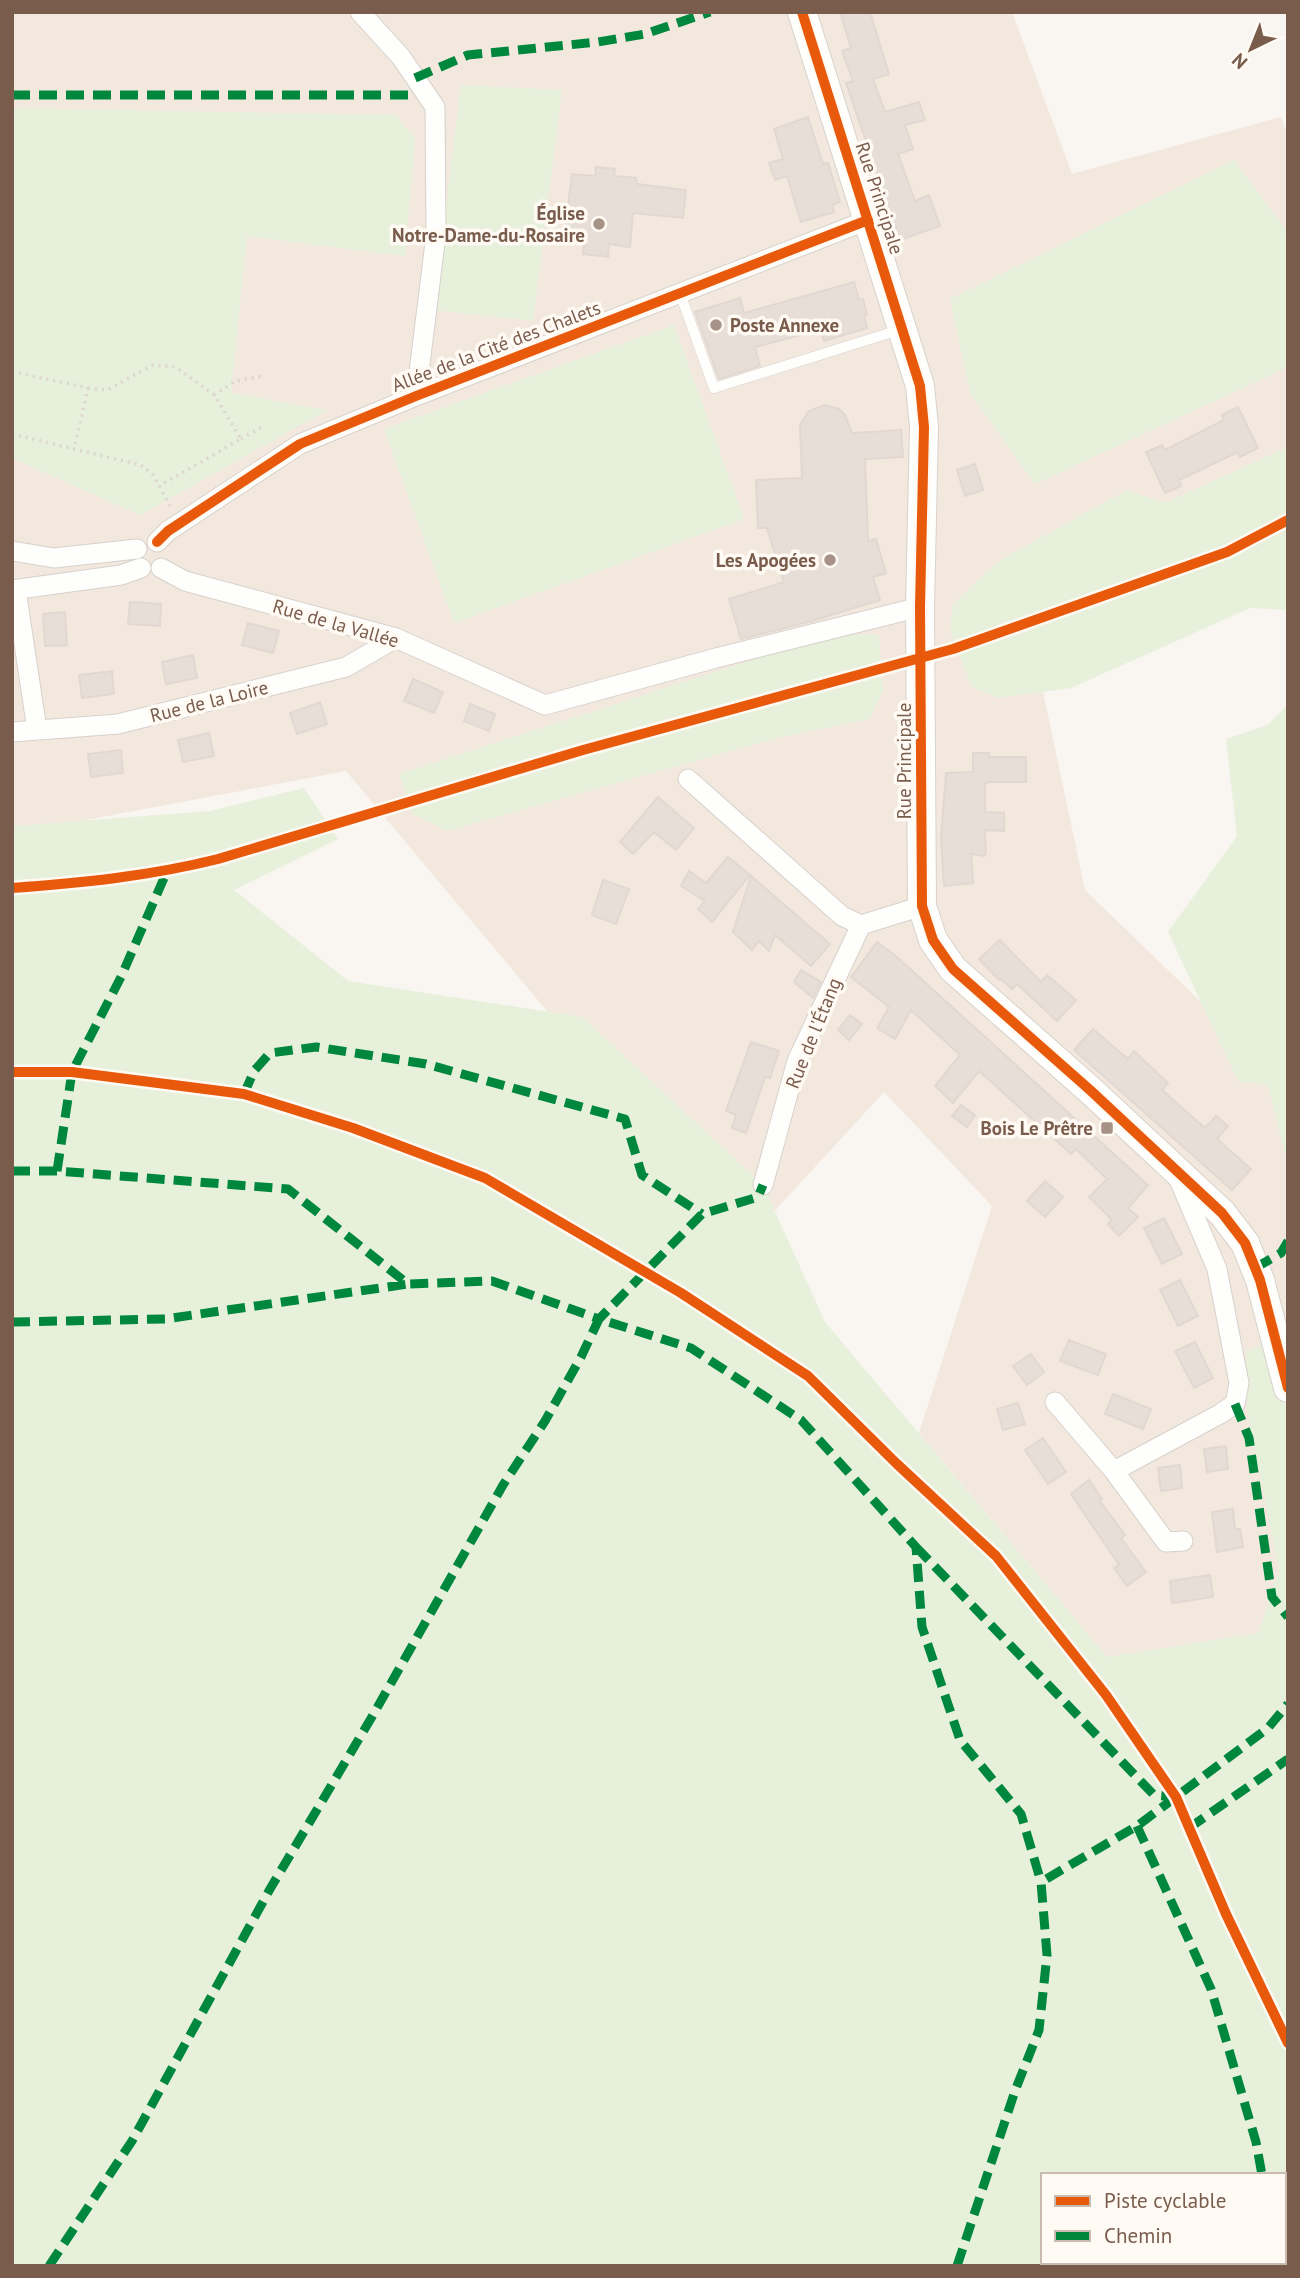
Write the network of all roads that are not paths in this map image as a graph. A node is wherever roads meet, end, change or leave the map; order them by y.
1 (360, 12) edge
2 (802, 12) edge
3 (868, 220) junction
4 (680, 293) junction
5 (903, 329) junction
6 (416, 396) junction
7 (157, 542) junction
8 (12, 551) edge
9 (139, 558) junction
10 (161, 568) junction
11 (14, 590) edge
12 (920, 607) junction
13 (396, 638) junction
14 (37, 730) junction
15 (12, 732) edge
16 (688, 779) dead end
17 (922, 906) junction
18 (861, 925) junction
19 (1175, 1171) junction
20 (764, 1185) dead end
21 (1288, 1388) edge
22 (1055, 1402) dead end
23 (1114, 1471) junction
24 (1183, 1541) dead end

1 - 6 street
2 - 3 main road, Rue Principale
3 - 4 street, Allée de la Cité des Chalets
3 - 5 main road, Rue Principale
4 - 5 lane
4 - 6 street, Allée de la Cité des Chalets
5 - 12 main road, Rue Principale
6 - 7 street, Allée de la Cité des Chalets
7 - 9 street, Rue de la Vallée
7 - 10 street
8 - 9 street, Rue de la Vallée
9 - 10 street, Rue de la Vallée
9 - 11 street
10 - 13 street, Rue de la Vallée
11 - 14 street
12 - 13 street, Rue de la Vallée
12 - 17 main road, Rue Principale
13 - 14 street, Rue de la Loire
14 - 15 street, Rue de la Loire
16 - 18 street
17 - 18 street
17 - 19 main road, Rue Principale
18 - 20 street, Rue de l'Étang
19 - 21 main road, Rue Principale
19 - 23 street
22 - 23 street
23 - 24 street

